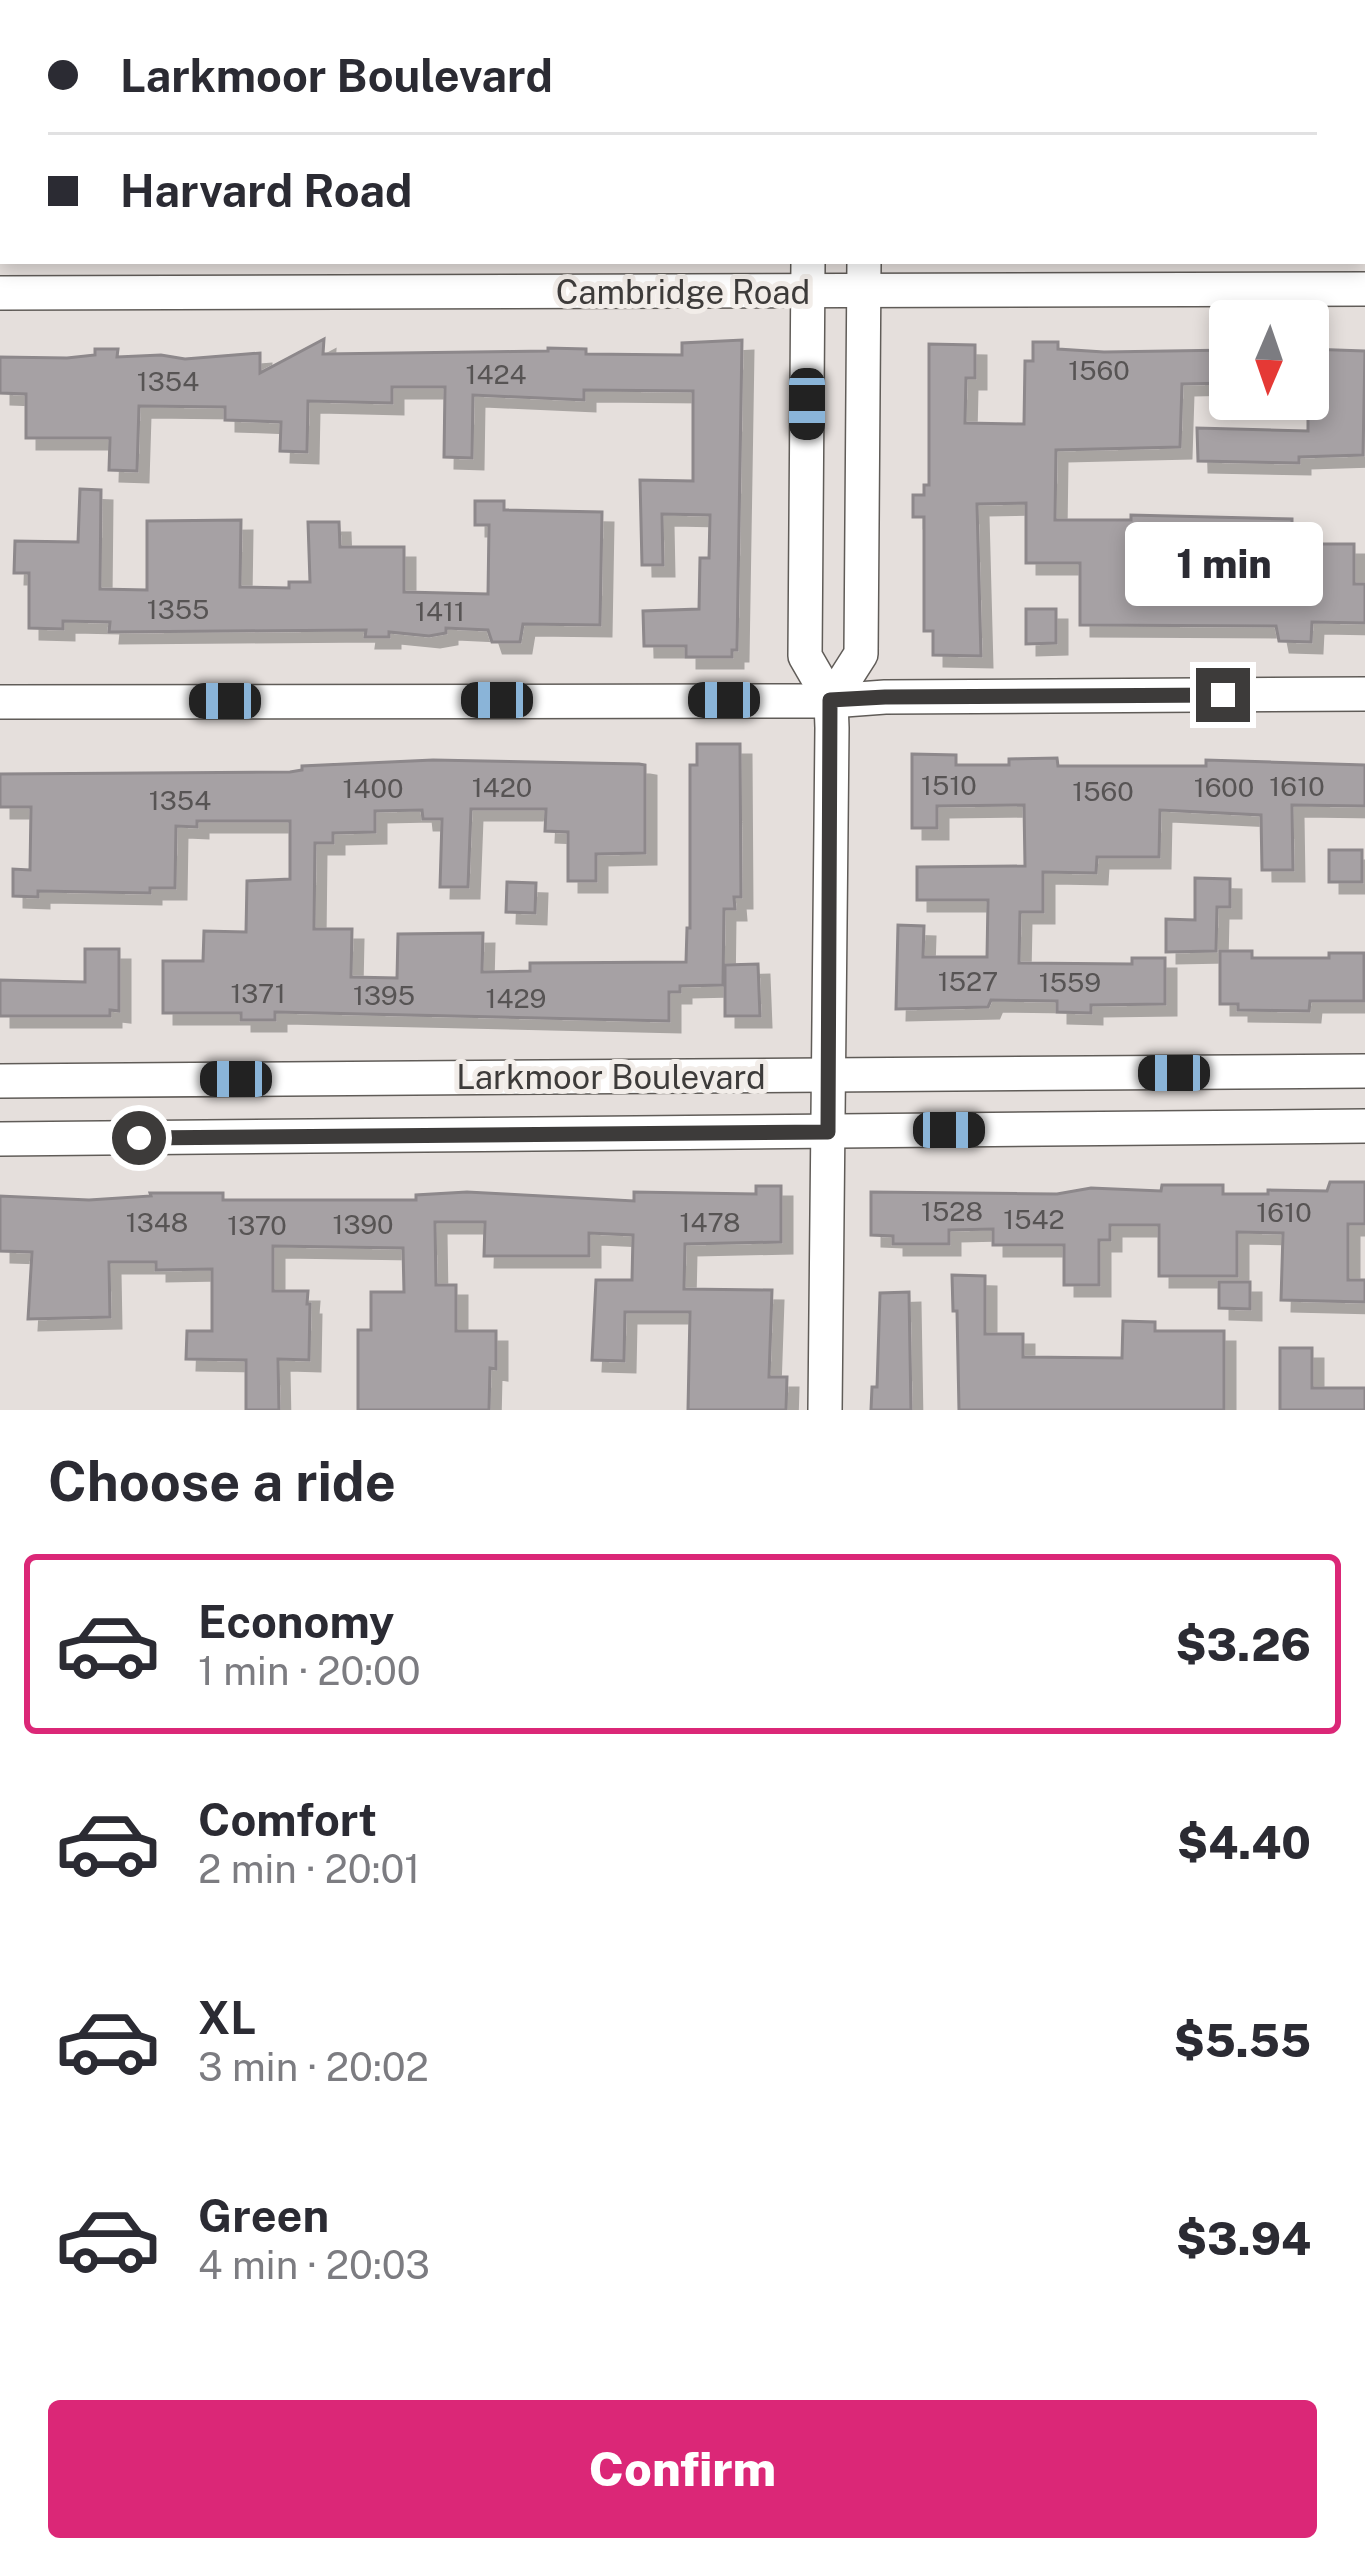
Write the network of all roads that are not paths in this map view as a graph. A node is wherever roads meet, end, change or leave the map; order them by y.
1 (808, 276) edge
2 (864, 276) edge
3 (1365, 289) edge
4 (0, 293) edge
5 (1365, 694) edge
6 (830, 700) junction
7 (0, 702) edge
8 (1365, 1071) edge
9 (829, 1075) junction
10 (0, 1081) edge
11 (1365, 1126) edge
12 (828, 1132) junction
13 (0, 1139) edge
14 (825, 1410) edge

1 - 2 street, Cambridge Road
1 - 4 street, Cambridge Road
1 - 6 street
2 - 3 street, Cambridge Road
2 - 6 street
5 - 6 street
6 - 7 street
6 - 9 street
8 - 9 street, Larkmoor Boulevard
9 - 10 street, Larkmoor Boulevard
9 - 12 street
11 - 12 street, Larkmoor Boulevard
12 - 13 street, Larkmoor Boulevard
12 - 14 street

